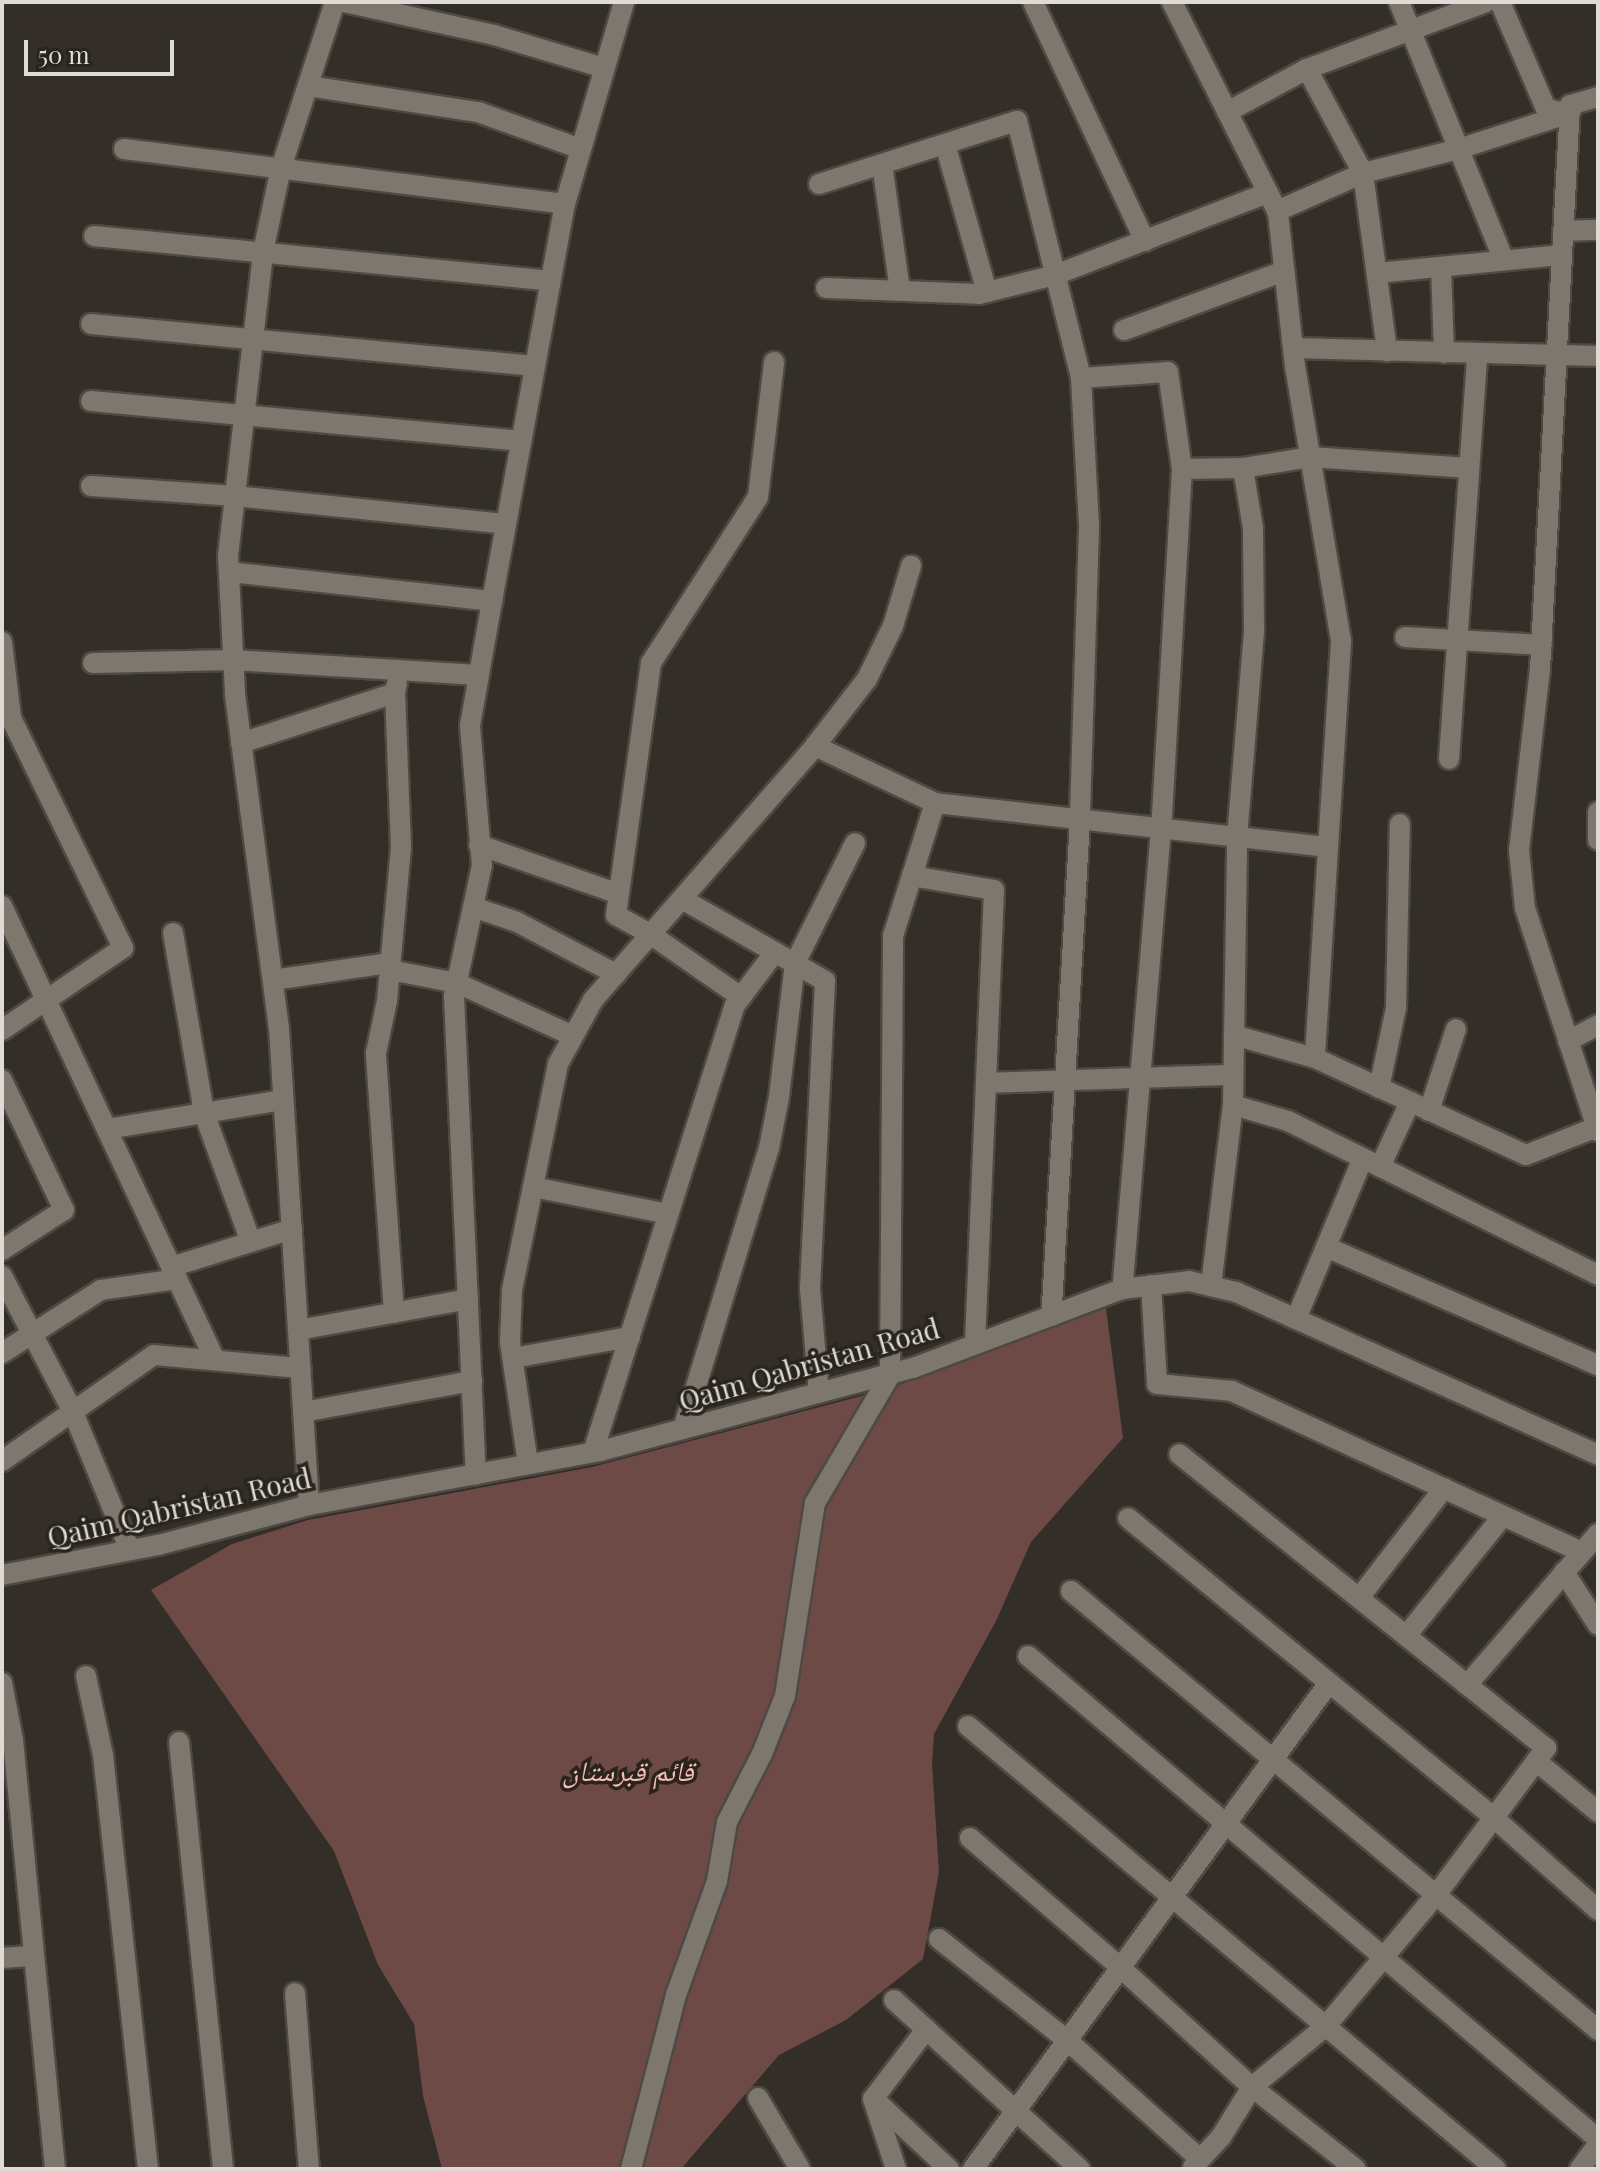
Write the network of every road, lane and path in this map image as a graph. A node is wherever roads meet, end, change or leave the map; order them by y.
1 (335, 2) edge
2 (344, 2) edge
3 (624, 2) edge
4 (1033, 2) edge
5 (1172, 2) edge
6 (1399, 2) edge
7 (1486, 2) edge
8 (1500, 2) edge
9 (1411, 30) junction
10 (604, 68) junction
11 (1307, 69) junction
12 (308, 86) junction
13 (1598, 97) edge
14 (1227, 112) junction
15 (1570, 113) junction
16 (945, 144) junction
17 (124, 149) dead end
18 (581, 149) junction
19 (1459, 149) junction
20 (882, 164) junction
21 (281, 168) junction
22 (1363, 173) junction
23 (819, 184) dead end
24 (1272, 202) junction
25 (565, 204) junction
26 (1598, 230) edge
27 (1563, 231) junction
28 (94, 236) dead end
29 (1145, 241) junction
30 (263, 253) junction
31 (1562, 255) junction
32 (1504, 260) junction
33 (1441, 267) junction
34 (1284, 271) junction
35 (1377, 273) junction
36 (1055, 275) junction
37 (549, 281) junction
38 (826, 288) dead end
39 (900, 291) junction
40 (987, 292) junction
41 (91, 324) dead end
42 (1124, 330) dead end
43 (253, 339) junction
44 (1293, 348) junction
45 (1387, 351) junction
46 (1444, 353) junction
47 (1477, 355) junction
48 (1598, 356) edge
49 (1556, 358) junction
50 (774, 362) dead end
51 (532, 366) junction
52 (1081, 378) junction
53 (91, 401) dead end
54 (244, 414) junction
55 (519, 441) junction
56 (1310, 457) junction
57 (1243, 468) junction
58 (1469, 468) junction
59 (1182, 469) junction
60 (91, 486) dead end
61 (235, 496) junction
62 (505, 524) junction
63 (911, 566) dead end
64 (229, 572) junction
65 (492, 601) junction
66 (1405, 637) dead end
67 (1456, 640) junction
68 (2, 642) edge
69 (1542, 645) junction
70 (233, 660) junction
71 (93, 663) dead end
72 (399, 670) junction
73 (479, 675) junction
74 (395, 693) junction
75 (241, 743) junction
76 (815, 746) junction
77 (1449, 759) dead end
78 (935, 803) junction
79 (1080, 820) junction
80 (1400, 824) dead end
81 (1161, 829) junction
82 (1237, 838) junction
83 (855, 843) dead end
84 (479, 845) junction
85 (1328, 847) junction
86 (912, 876) junction
87 (619, 894) junction
88 (682, 899) junction
89 (2, 906) edge
90 (473, 907) junction
91 (173, 933) dead end
92 (650, 934) junction
93 (775, 952) junction
94 (795, 963) junction
95 (390, 967) junction
96 (616, 974) junction
97 (273, 980) junction
98 (457, 983) junction
99 (741, 997) junction
100 (46, 1000) junction
101 (1598, 1025) edge
102 (1456, 1029) dead end
103 (2, 1030) edge
104 (571, 1035) junction
105 (1234, 1035) junction
106 (1568, 1041) junction
107 (1315, 1058) junction
108 (1233, 1075) junction
109 (1140, 1078) junction
110 (2, 1080) edge
111 (1065, 1081) junction
112 (986, 1083) junction
113 (1379, 1088) junction
114 (283, 1100) junction
115 (1410, 1102) junction
116 (1233, 1105) junction
117 (1429, 1111) junction
118 (204, 1113) junction
119 (107, 1129) junction
120 (1597, 1129) edge
121 (1372, 1162) junction
122 (533, 1187) junction
123 (668, 1214) junction
124 (292, 1229) junction
125 (251, 1242) junction
126 (1326, 1247) junction
127 (2, 1250) edge
128 (174, 1273) junction
129 (1598, 1275) edge
130 (2, 1276) edge
131 (1151, 1285) junction
132 (1211, 1286) junction
133 (1122, 1289) junction
134 (468, 1299) junction
135 (394, 1313) junction
136 (1051, 1316) junction
137 (1296, 1319) junction
138 (298, 1330) junction
139 (31, 1333) junction
140 (630, 1337) junction
141 (975, 1344) junction
142 (2, 1353) edge
143 (513, 1358) junction
144 (215, 1360) junction
145 (1598, 1365) edge
146 (300, 1368) junction
147 (890, 1375) junction
148 (472, 1381) junction
149 (819, 1393) junction
150 (73, 1412) junction
151 (303, 1412) junction
152 (683, 1429) junction
153 (593, 1452) junction
154 (1179, 1454) dead end
155 (1598, 1455) edge
156 (2, 1461) edge
157 (528, 1464) junction
158 (476, 1474) junction
159 (1444, 1488) junction
160 (309, 1505) junction
161 (1503, 1516) junction
162 (1128, 1518) dead end
163 (1598, 1534) edge
164 (130, 1550) junction
165 (1582, 1552) junction
166 (1564, 1572) junction
167 (2, 1575) edge
168 (1071, 1591) dead end
169 (1359, 1598) junction
170 (1598, 1625) edge
171 (1406, 1636) junction
172 (1028, 1656) dead end
173 (86, 1676) dead end
174 (2, 1683) edge
175 (1329, 1683) junction
176 (1467, 1685) junction
177 (968, 1726) dead end
178 (179, 1742) dead end
179 (7, 1745) edge
180 (1274, 1759) junction
181 (1536, 1761) junction
182 (1598, 1812) edge
183 (1494, 1818) junction
184 (1226, 1824) junction
185 (970, 1838) dead end
186 (1436, 1895) junction
187 (1173, 1898) junction
188 (1598, 1910) edge
189 (939, 1939) dead end
190 (33, 1956) junction
191 (1384, 1957) junction
192 (2, 1958) edge
193 (1121, 1968) junction
194 (295, 1993) dead end
195 (894, 2000) dead end
196 (1326, 2026) junction
197 (1598, 2030) edge
198 (925, 2031) junction
199 (1068, 2041) junction
200 (1252, 2087) junction
201 (758, 2098) dead end
202 (873, 2099) junction
203 (1017, 2110) junction
204 (1598, 2142) edge
205 (1196, 2164) edge
206 (55, 2169) edge
207 (148, 2169) edge
208 (223, 2169) edge
209 (309, 2169) edge
210 (631, 2169) edge
211 (800, 2169) edge
212 (896, 2169) edge
213 (949, 2169) edge
214 (973, 2169) edge
215 (1080, 2169) edge
216 (1356, 2169) edge
217 (1496, 2169) edge
218 (1580, 2169) edge

1 - 12 street
2 - 10 street
3 - 10 street
4 - 29 street
5 - 14 street
6 - 9 street
7 - 9 street
8 - 15 street
9 - 11 street
9 - 19 street
10 - 18 street
11 - 14 street
11 - 22 street
12 - 18 street
12 - 21 street
13 - 15 street
14 - 24 street
15 - 19 street
15 - 27 street
16 - 20 street
16 - 36 street
16 - 40 street
17 - 21 street
18 - 25 street
19 - 22 street
19 - 32 street
20 - 23 street
20 - 39 street
21 - 25 street
21 - 30 street
22 - 24 street
22 - 35 street
24 - 29 street
24 - 34 street
25 - 37 street
26 - 27 street
27 - 31 street
28 - 30 street
29 - 36 street
30 - 37 street
30 - 43 street
31 - 32 street
31 - 49 street
32 - 33 street
33 - 35 street
33 - 46 street
34 - 42 street
34 - 44 street
35 - 45 street
36 - 40 street
36 - 52 street
37 - 51 street
38 - 39 street
39 - 40 street
41 - 43 street
43 - 51 street
43 - 54 street
44 - 45 street
44 - 56 street
45 - 46 street
46 - 47 street
47 - 49 street
47 - 58 street
48 - 49 street
49 - 69 street
50 - 87 street
51 - 55 street
52 - 59 street
52 - 79 street
53 - 54 street
54 - 55 street
54 - 61 street
55 - 62 street
56 - 57 street
56 - 58 street
56 - 85 street
57 - 59 street
57 - 82 street
58 - 67 street
59 - 81 street
60 - 61 street
61 - 62 street
61 - 64 street
62 - 65 street
63 - 76 street
64 - 65 street
64 - 70 street
65 - 73 street
66 - 67 street
67 - 69 street
67 - 77 street
68 - 100 street
69 - 106 street
70 - 71 street
70 - 72 street
70 - 75 street
72 - 73 street
72 - 74 street
73 - 84 street
74 - 75 street
74 - 95 street
75 - 97 street
76 - 78 street
76 - 88 street
78 - 79 street
78 - 86 street
79 - 81 street
79 - 111 street
80 - 113 street
81 - 82 street
81 - 109 street
82 - 85 street
82 - 105 street
83 - 94 street
84 - 87 street
84 - 90 street
85 - 107 street
86 - 112 street
86 - 147 street
87 - 92 street
88 - 92 street
88 - 93 street
89 - 100 street
90 - 96 street
90 - 98 street
91 - 118 street
92 - 96 street
92 - 99 street
93 - 94 street
93 - 99 street
94 - 149 street
94 - 152 street
95 - 97 street
95 - 98 street
95 - 135 street
96 - 104 street
97 - 114 street
98 - 104 street
98 - 134 street
99 - 123 street
100 - 103 street
100 - 119 street
101 - 106 street
102 - 117 street
104 - 122 street
105 - 107 street
105 - 108 street
106 - 120 street
107 - 113 street
108 - 109 street
108 - 116 street
109 - 111 street
109 - 133 street
110 - 127 street
111 - 112 street
111 - 136 street
112 - 141 street
113 - 115 street
114 - 118 street
114 - 124 street
115 - 117 street
115 - 121 street
116 - 121 street
116 - 132 street
117 - 120 street
118 - 119 street
118 - 125 street
119 - 128 street
121 - 126 street
121 - 129 street
122 - 123 street
122 - 143 street
123 - 140 street
124 - 125 street
124 - 138 street
125 - 128 street
126 - 137 street
126 - 145 street
128 - 139 street
128 - 144 street
130 - 139 street
131 - 132 street, Qaim Qabristan Road
131 - 133 street, Qaim Qabristan Road
131 - 159 street
132 - 137 street, Qaim Qabristan Road
133 - 136 street, Qaim Qabristan Road
134 - 135 street
134 - 148 street
135 - 138 street
136 - 141 street, Qaim Qabristan Road
137 - 155 street, Qaim Qabristan Road
138 - 146 street
139 - 142 street
139 - 150 street
140 - 143 street
140 - 153 street
141 - 147 street, Qaim Qabristan Road
143 - 157 street
144 - 146 street
144 - 150 street
146 - 151 street
147 - 149 street, Qaim Qabristan Road
147 - 210 street
148 - 151 street
148 - 158 street
149 - 152 street, Qaim Qabristan Road
150 - 156 street
150 - 164 street
151 - 160 street
152 - 153 street, Qaim Qabristan Road
153 - 157 street, Qaim Qabristan Road
154 - 169 street
157 - 158 street, Qaim Qabristan Road
158 - 160 street, Qaim Qabristan Road
159 - 161 street
159 - 169 street
160 - 164 street, Qaim Qabristan Road
161 - 165 street
161 - 171 street
162 - 175 street
163 - 165 street
164 - 167 street, Qaim Qabristan Road
165 - 166 street
166 - 170 street
166 - 176 street
168 - 180 street
169 - 171 street
171 - 176 street
172 - 184 street
173 - 207 street
174 - 179 street
175 - 180 street
175 - 183 street
176 - 181 street
177 - 187 street
178 - 208 street
179 - 190 street
180 - 184 street
180 - 186 street
181 - 182 street
181 - 183 street
183 - 186 street
183 - 188 street
184 - 187 street
184 - 191 street
185 - 193 street
186 - 191 street
186 - 197 street
187 - 193 street
187 - 196 street
189 - 199 street
190 - 192 street
190 - 206 street
191 - 196 street
191 - 204 street
193 - 199 street
193 - 200 street
194 - 209 street
195 - 198 street
196 - 200 street
196 - 217 street
198 - 202 street
198 - 203 street
199 - 203 street
199 - 205 street
200 - 205 street
200 - 216 street
201 - 211 street
202 - 212 street
202 - 213 street
203 - 214 street
203 - 215 street
204 - 218 street

